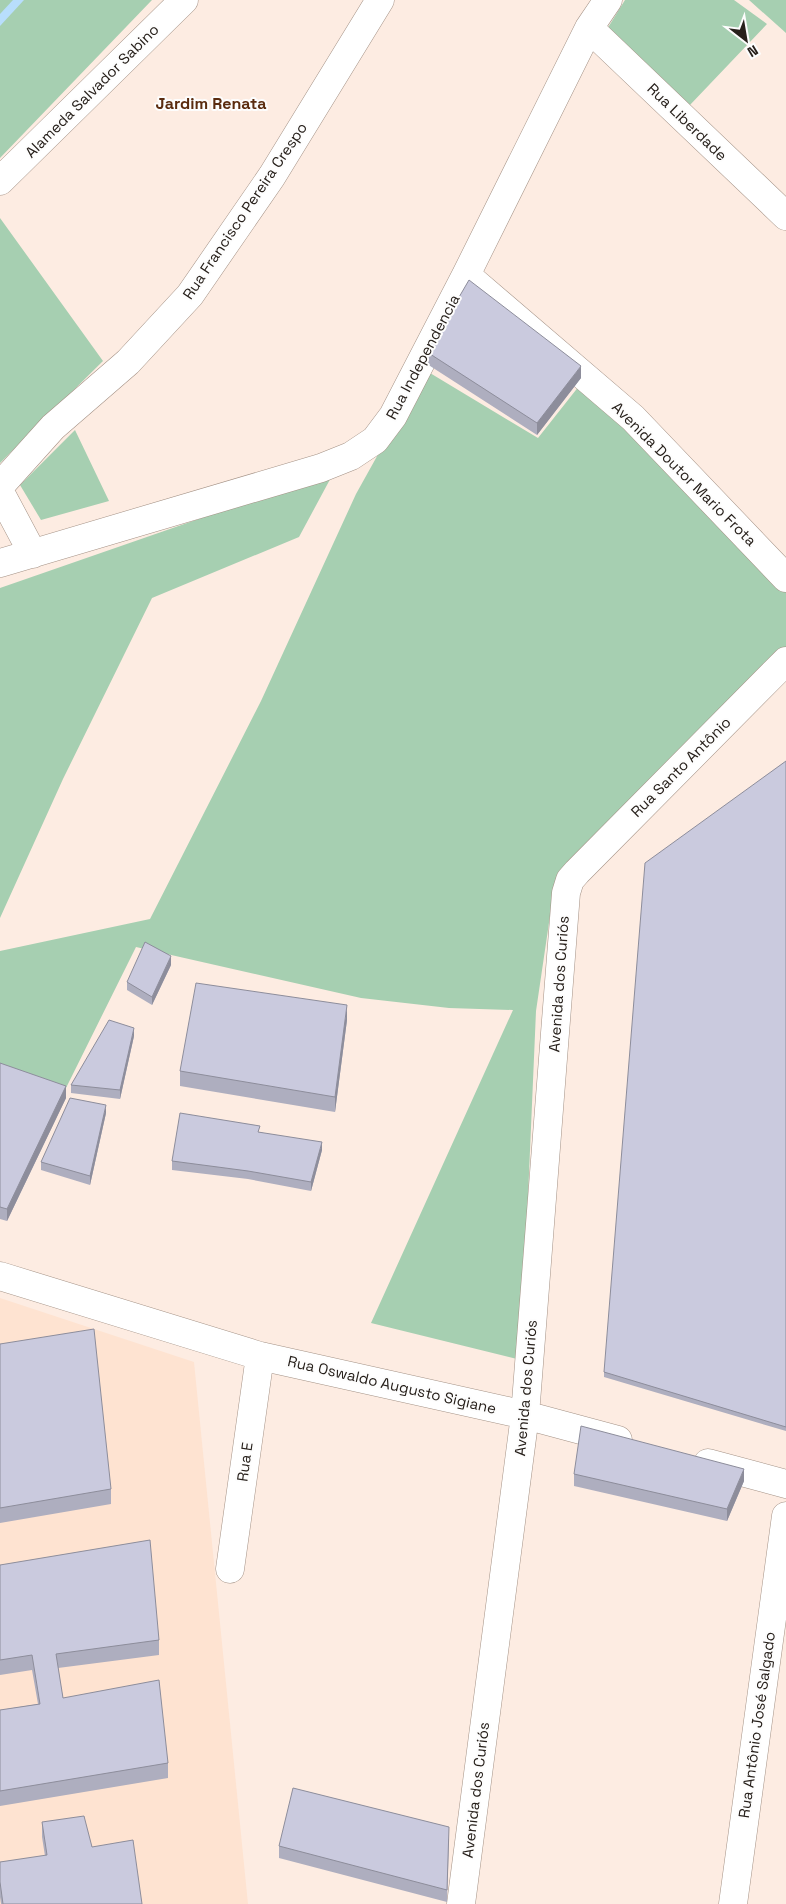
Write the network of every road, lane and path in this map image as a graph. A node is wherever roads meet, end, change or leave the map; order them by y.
1 (184, 0) edge
2 (380, 0) edge
3 (608, 0) edge
4 (589, 28) junction
5 (0, 182) edge
6 (786, 216) edge
7 (466, 275) junction
8 (0, 486) edge
9 (0, 492) edge
10 (33, 554) junction
11 (0, 563) edge
12 (786, 578) edge
13 (786, 661) edge
14 (577, 872) joint
15 (0, 1276) edge
16 (260, 1356) junction
17 (525, 1415) junction
18 (641, 1446) edge
19 (680, 1456) edge
20 (786, 1484) edge
21 (786, 1516) edge
22 (230, 1569) dead end
23 (461, 1904) edge
24 (732, 1904) edge

1 - 5 street, Alameda Salvador Sabino
2 - 8 street, Rua Francisco Pereira Crespo
3 - 4 street, Rua Independencia
4 - 6 street, Rua Liberdade
4 - 7 street, Rua Independencia
7 - 10 street, Rua Independencia
7 - 12 street, Avenida Doutor Mario Frota
9 - 10 street
10 - 11 street, Rua Independencia
13 - 14 street, Rua Santo Antônio
14 - 17 street, Avenida dos Curiós
15 - 16 street, Rua Oswaldo Augusto Sigiane
16 - 17 street, Rua Oswaldo Augusto Sigiane
16 - 22 street, Rua E
17 - 18 street, Rua Oswaldo Augusto Sigiane
17 - 23 street, Avenida dos Curiós
19 - 20 street
21 - 24 street, Rua Antônio José Salgado

